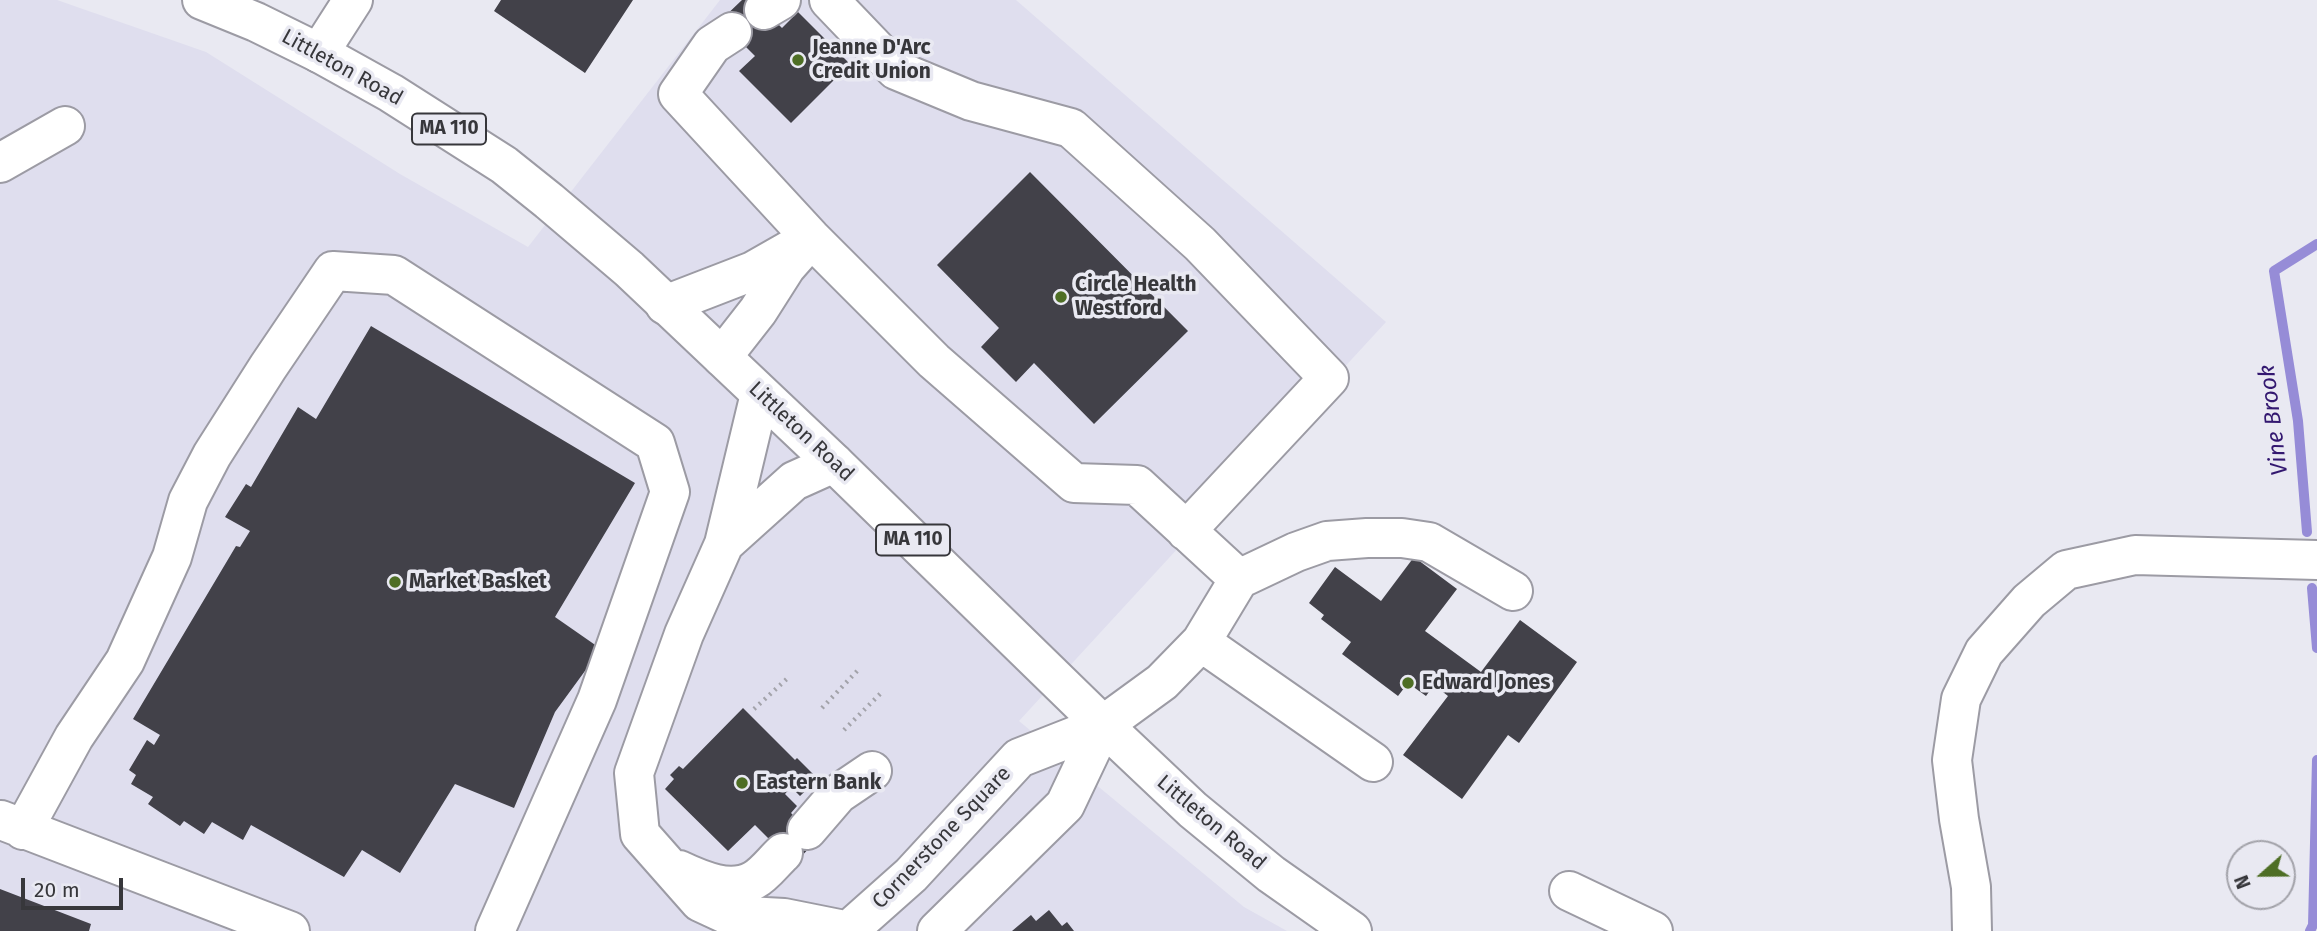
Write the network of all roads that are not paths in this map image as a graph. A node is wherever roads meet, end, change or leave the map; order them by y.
1 (202, 0) edge
2 (354, 0) edge
3 (829, 0) edge
4 (732, 32) dead end
5 (320, 53) junction
6 (65, 126) dead end
7 (0, 163) edge
8 (811, 238) junction
9 (665, 305) junction
10 (722, 357) junction
11 (760, 394) junction
12 (834, 463) junction
13 (1186, 531) junction
14 (724, 544) junction
15 (2317, 560) edge
16 (1239, 579) junction
17 (1513, 591) dead end
18 (1201, 642) junction
19 (1102, 725) junction
20 (1373, 762) dead end
21 (872, 771) dead end
22 (12, 825) edge
23 (665, 864) junction
24 (1569, 891) dead end
25 (290, 931) edge
26 (495, 931) edge
27 (849, 931) edge
28 (937, 931) edge
29 (1352, 931) edge
30 (1653, 931) edge
31 (1972, 931) edge

1 - 5 main road, Littleton Road / MA 110
2 - 5 main road
3 - 13 main road
4 - 8 main road
5 - 9 main road, Littleton Road / MA 110
6 - 7 main road
8 - 9 main road
8 - 10 main road
8 - 13 main road
9 - 10 main road, Littleton Road / MA 110
10 - 11 main road, Littleton Road / MA 110
11 - 12 main road, Littleton Road / MA 110
11 - 14 main road
12 - 14 main road
12 - 19 main road, Littleton Road / MA 110
13 - 16 main road
14 - 23 main road
15 - 31 main road
16 - 17 main road
16 - 18 main road, Cornerstone Square
18 - 19 main road, Cornerstone Square
18 - 20 main road
19 - 27 main road, Cornerstone Square
19 - 28 main road
19 - 29 main road, Littleton Road / MA 110
21 - 23 main road
22 - 25 main road
22 - 26 main road
23 - 27 main road
24 - 30 main road

